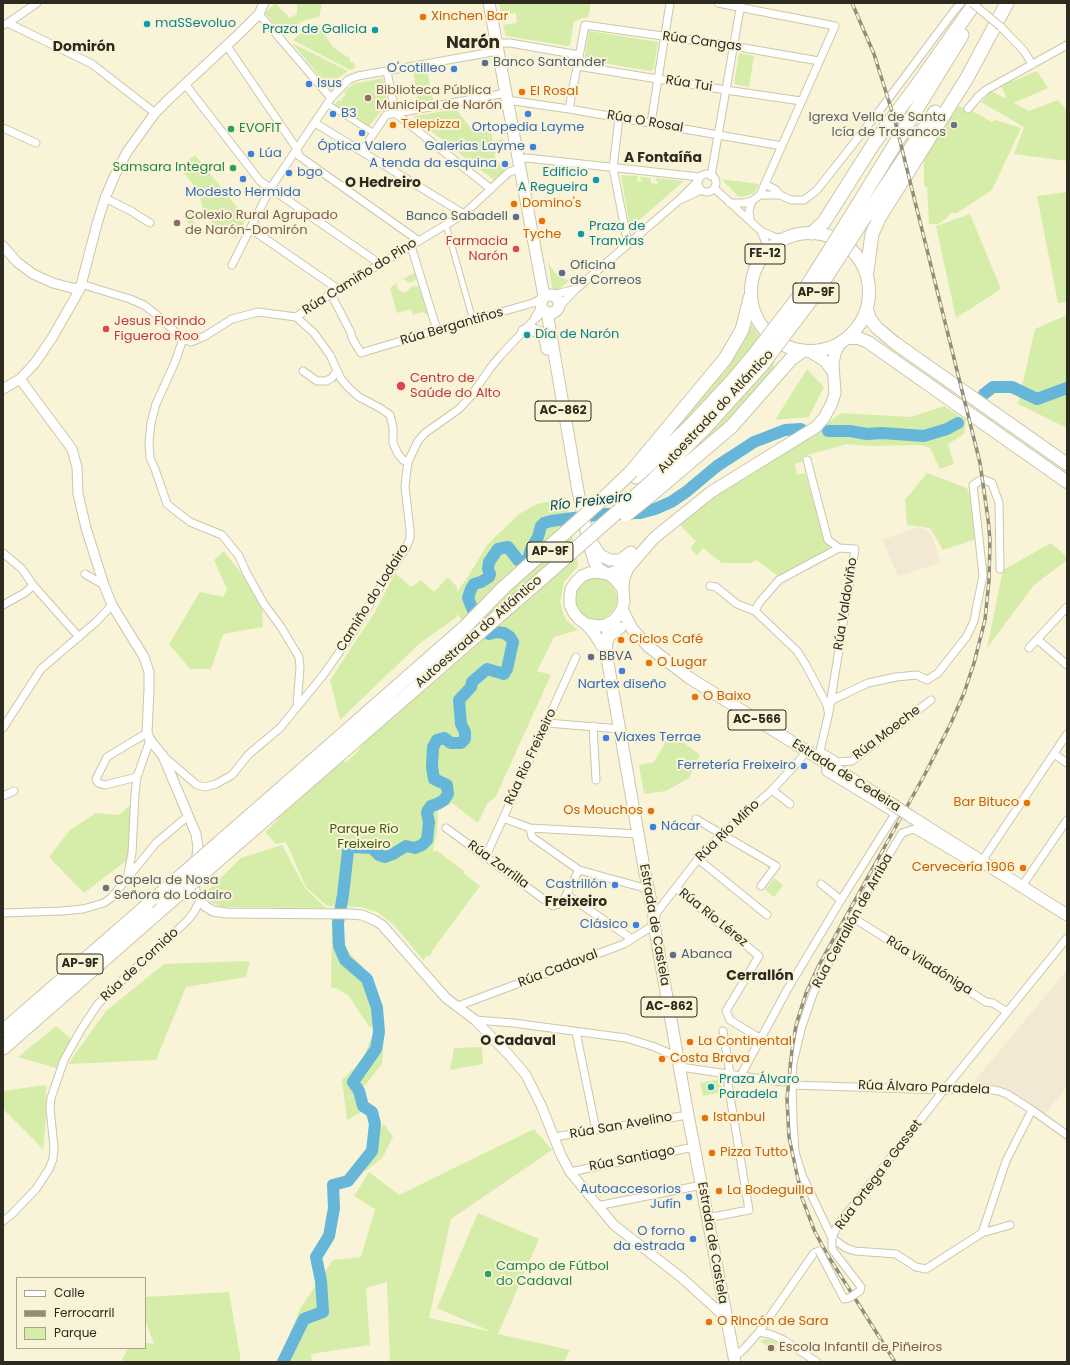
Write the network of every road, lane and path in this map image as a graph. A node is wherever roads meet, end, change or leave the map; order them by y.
1 (37, 3) edge
2 (264, 3) edge
3 (489, 3) edge
4 (670, 3) edge
5 (718, 3) edge
6 (961, 3) edge
7 (972, 3) edge
8 (975, 3) edge
9 (982, 3) edge
10 (1002, 3) edge
11 (1007, 3) edge
12 (740, 5) edge
13 (258, 14) junction
14 (5, 24) edge
15 (664, 37) junction
16 (1067, 45) edge
17 (227, 46) junction
18 (733, 46) junction
19 (497, 47) junction
20 (579, 55) junction
21 (819, 61) junction
22 (1032, 64) junction
23 (577, 66) junction
24 (387, 71) junction
25 (658, 79) junction
26 (185, 84) junction
27 (726, 90) junction
28 (507, 97) junction
29 (329, 101) junction
30 (802, 101) junction
31 (969, 108) dead end
32 (569, 109) junction
33 (395, 112) junction
34 (155, 113) junction
35 (619, 118) junction
36 (315, 123) junction
37 (651, 123) junction
38 (3, 128) edge
39 (374, 133) junction
40 (718, 135) junction
41 (36, 143) dead end
42 (782, 146) junction
43 (297, 149) junction
44 (362, 151) junction
45 (519, 164) junction
46 (613, 168) junction
47 (711, 176) junction
48 (699, 179) junction
49 (765, 184) junction
50 (714, 188) junction
51 (270, 189) junction
52 (491, 189) junction
53 (701, 190) junction
54 (760, 195) junction
55 (780, 195) junction
56 (105, 198) junction
57 (678, 201) junction
58 (752, 201) junction
59 (730, 203) junction
60 (749, 211) junction
61 (464, 214) junction
62 (859, 214) junction
63 (750, 220) junction
64 (150, 223) dead end
65 (446, 225) junction
66 (251, 229) junction
67 (761, 231) junction
68 (812, 233) junction
69 (785, 239) junction
70 (419, 241) junction
71 (628, 244) junction
72 (3, 246) edge
73 (410, 246) junction
74 (765, 254) junction
75 (380, 264) junction
76 (232, 265) dead end
77 (867, 271) junction
78 (80, 287) junction
79 (338, 289) junction
80 (576, 289) junction
81 (331, 294) junction
82 (750, 298) junction
83 (547, 304) junction
84 (867, 309) junction
85 (296, 317) junction
86 (473, 320) junction
87 (437, 330) junction
88 (524, 331) junction
89 (183, 339) junction
90 (844, 341) junction
91 (805, 351) junction
92 (758, 361) junction
93 (555, 363) junction
94 (337, 370) junction
95 (303, 371) dead end
96 (833, 372) junction
97 (20, 379) junction
98 (3, 389) edge
99 (806, 460) dead end
100 (408, 462) junction
101 (1067, 464) edge
102 (634, 474) junction
103 (1067, 482) edge
104 (650, 490) junction
105 (654, 538) junction
106 (588, 539) junction
107 (839, 548) junction
108 (640, 552) junction
109 (3, 553) edge
110 (1000, 569) dead end
111 (606, 573) junction
112 (85, 574) dead end
113 (582, 576) junction
114 (33, 585) junction
115 (104, 585) junction
116 (710, 586) dead end
117 (622, 590) junction
118 (3, 605) edge
119 (112, 605) junction
120 (1067, 607) edge
121 (622, 610) junction
122 (755, 611) junction
123 (586, 624) junction
124 (612, 625) junction
125 (632, 629) junction
126 (79, 636) junction
127 (1037, 639) junction
128 (606, 647) junction
129 (1029, 648) dead end
130 (576, 657) dead end
131 (1067, 665) edge
132 (931, 700) dead end
133 (830, 701) junction
134 (297, 706) junction
135 (829, 712) junction
136 (547, 723) junction
137 (593, 726) junction
138 (3, 728) edge
139 (620, 729) junction
140 (1067, 734) edge
141 (148, 737) junction
142 (349, 738) junction
143 (1054, 754) junction
144 (817, 755) junction
145 (163, 756) junction
146 (1067, 763) edge
147 (137, 777) junction
148 (596, 780) dead end
149 (772, 790) junction
150 (14, 791) dead end
151 (3, 796) edge
152 (281, 798) junction
153 (790, 804) dead end
154 (188, 816) junction
155 (503, 818) junction
156 (696, 819) dead end
157 (1067, 820) edge
158 (446, 828) dead end
159 (530, 828) junction
160 (639, 834) junction
161 (721, 835) junction
162 (486, 856) junction
163 (698, 859) junction
164 (981, 861) junction
165 (579, 870) junction
166 (128, 876) junction
167 (821, 884) dead end
168 (761, 886) dead end
169 (1022, 886) junction
170 (676, 888) junction
171 (648, 889) junction
172 (567, 895) junction
173 (841, 900) junction
174 (200, 901) junction
175 (3, 913) edge
176 (767, 915) dead end
177 (1067, 915) edge
178 (852, 917) junction
179 (654, 920) junction
180 (146, 924) junction
181 (1067, 938) edge
182 (632, 939) junction
183 (72, 971) junction
184 (458, 1006) junction
185 (1007, 1012) junction
186 (475, 1020) junction
187 (3, 1026) edge
188 (3, 1031) edge
189 (723, 1031) dead end
190 (576, 1032) junction
191 (761, 1039) junction
192 (3, 1048) edge
193 (3, 1054) edge
194 (679, 1062) junction
195 (730, 1074) junction
196 (741, 1075) junction
197 (783, 1082) dead end
198 (792, 1084) junction
199 (944, 1090) junction
200 (1032, 1110) junction
201 (688, 1115) junction
202 (596, 1130) junction
203 (1067, 1135) edge
204 (554, 1137) junction
205 (694, 1147) junction
206 (570, 1172) junction
207 (702, 1184) junction
208 (597, 1206) junction
209 (707, 1218) junction
210 (3, 1221) edge
211 (1010, 1225) dead end
212 (982, 1233) junction
213 (832, 1238) junction
214 (726, 1318) junction
215 (759, 1332) junction
216 (734, 1360) edge
217 (817, 1362) edge

1 - 14 street
2 - 13 street
3 - 19 main road, AC-862
4 - 15 street
5 - 12 street
6 - 55 street
7 - 22 street, bridge
8 - 68 highway
9 - 62 highway, Autoestrada do Atlántico / AP-9F
10 - 62 highway, Autoestrada do Atlántico / AP-9F
11 - 77 highway
12 - 18 street
12 - 21 street
13 - 17 street
13 - 29 street
14 - 34 street
15 - 18 street, Rúa Cangas
15 - 20 street, Rúa Cangas
15 - 25 street
16 - 22 street
17 - 26 street
17 - 43 street
18 - 21 street, Rúa Cangas
18 - 27 street
19 - 20 street
19 - 24 street
19 - 28 main road, AC-862
20 - 23 street
21 - 30 street
22 - 31 street
23 - 25 street, Rúa Tui
23 - 32 street
24 - 29 street
24 - 33 street
25 - 27 street, Rúa Tui
25 - 37 street
26 - 34 street
26 - 51 street
27 - 30 street, Rúa Tui
27 - 40 street
28 - 32 street, Rúa O Rosal
28 - 33 street, Rúa O Rosal
28 - 45 main road, AC-862
29 - 36 street
29 - 39 street
30 - 42 street
32 - 35 street, Rúa O Rosal
33 - 39 street
33 - 52 street
34 - 56 street
35 - 37 street, Rúa O Rosal
35 - 46 street
36 - 43 street
36 - 44 street
37 - 40 street, Rúa O Rosal
38 - 41 street
39 - 44 street
40 - 42 street, Rúa O Rosal
40 - 47 street
42 - 49 street
43 - 51 street
43 - 70 street
44 - 61 street
45 - 46 street
45 - 52 street, Rúa Camiño do Pino
45 - 83 main road, AC-862
46 - 48 street
46 - 71 street
47 - 48 street
47 - 50 street
48 - 53 street
48 - 57 street
49 - 54 street
49 - 55 street
50 - 53 street
50 - 59 street
51 - 66 street
51 - 75 street
52 - 61 street, Rúa Camiño do Pino
53 - 57 street
54 - 55 street
54 - 58 street
56 - 64 street
56 - 78 street
57 - 71 street, Camiño do Lodairo
58 - 59 street
58 - 60 street
59 - 60 street
59 - 63 street
60 - 63 street
61 - 65 street, Rúa Camiño do Pino
62 - 92 highway, Autoestrada do Atlántico / AP-9F, bridge
63 - 67 street
65 - 70 street, Rúa Camiño do Pino
65 - 86 street
66 - 76 street
66 - 79 street
67 - 69 street
67 - 74 street
68 - 69 highway, FE-12
68 - 77 highway, FE-12
69 - 74 highway, FE-12
70 - 73 street, Rúa Camiño do Pino
71 - 80 street, Camiño do Lodairo
72 - 78 street
73 - 75 street, Rúa Camiño do Pino
73 - 87 street
74 - 82 highway, FE-12
75 - 79 street, Rúa Camiño do Pino
77 - 84 highway
78 - 89 street
78 - 97 street
79 - 81 street, Rúa Camiño do Pino
80 - 83 street, Camiño do Lodairo
80 - 83 street, Rúa Bergantiños
81 - 85 street, Rúa Camiño do Pino
81 - 87 street, Rúa Bergantiños
82 - 91 highway, FE-12
82 - 102 highway
83 - 86 street, Rúa Bergantiños
83 - 88 street, Camiño do Lodairo
83 - 93 main road, AC-862
84 - 90 highway
84 - 101 highway
85 - 89 street, Rúa Camiño do Pino
85 - 94 street
86 - 87 street, Rúa Bergantiños
88 - 93 main road
88 - 100 street, Camiño do Lodairo
89 - 134 street
90 - 91 highway
90 - 96 main road
90 - 103 highway
91 - 96 main road
91 - 104 highway
92 - 102 highway, Autoestrada do Atlántico / AP-9F
92 - 104 highway, Autoestrada do Atlántico / AP-9F
93 - 106 main road, AC-862, bridge
94 - 95 street
94 - 100 street
96 - 105 main road
97 - 98 street
97 - 115 street
99 - 107 street
100 - 134 street, Camiño do Lodairo
102 - 142 highway, Autoestrada do Atlántico / AP-9F, bridge
104 - 142 highway, Autoestrada do Atlántico / AP-9F, bridge
105 - 106 main road
105 - 108 main road
106 - 111 main road, AC-862
106 - 113 main road, AC-862
107 - 122 street, Rúa Valdoviño
107 - 133 street, Rúa Valdoviño
108 - 111 main road
108 - 117 main road
109 - 114 street
110 - 133 street
111 - 113 main road
111 - 117 main road, AC-862
112 - 115 street
113 - 123 main road, AC-862
114 - 118 street
114 - 126 street
115 - 119 street
116 - 122 street
117 - 121 main road
119 - 126 street
119 - 141 street
120 - 127 street
121 - 124 main road, AC-862
121 - 125 main road, AC-566
122 - 135 street
123 - 124 main road
123 - 128 main road, AC-862
124 - 125 main road
124 - 128 main road, AC-862
125 - 144 main road, Estrada de Cedeira / AC-566
126 - 138 street
127 - 129 street
127 - 131 street
128 - 139 main road, Estrada de Castela / AC-862
130 - 136 street, Rúa Rio Freixeiro
132 - 144 street, Rúa Moeche
133 - 135 street, Rúa Valdoviño
134 - 145 street, Camiño do Lodairo
135 - 144 street, Rúa Valdoviño
136 - 137 street
136 - 155 street, Rúa Rio Freixeiro
137 - 139 street
137 - 148 street
139 - 160 main road, Estrada de Castela / AC-862
140 - 143 street
141 - 145 street
141 - 147 street
141 - 147 street
142 - 152 highway, Autoestrada do Atlántico / AP-9F
143 - 146 street
143 - 164 street
144 - 149 street, Rúa Río Miño
144 - 164 main road, Estrada de Cedeira / AC-566, bridge
144 - 173 street
145 - 154 street
147 - 166 street
149 - 153 street
149 - 161 street, Rúa Río Miño
150 - 151 street
152 - 180 highway, Autoestrada do Atlántico / AP-9F, bridge
152 - 183 highway, Autoestrada do Atlántico / AP-9F, bridge
154 - 166 street
154 - 174 street
155 - 159 street
155 - 162 street, Rúa Rio Freixeiro
156 - 161 street
157 - 169 street
158 - 162 street, Rúa Zorrilla
159 - 160 street
159 - 165 street
160 - 171 main road, Estrada de Castela / AC-862
161 - 163 street, Rúa Río Miño
161 - 168 street
162 - 172 street, Rúa Zorrilla
163 - 170 street, Rúa Río Miño
163 - 176 street
164 - 169 main road, Estrada de Cedeira / AC-566
164 - 178 street, Rúa Cerrallón de Arriba
165 - 171 street
165 - 172 street
166 - 175 street
167 - 173 street
169 - 177 main road, Estrada de Cedeira / AC-566
170 - 179 street, Rúa Río Miño
170 - 191 street, Rúa Río Lérez
171 - 179 main road, Estrada de Castela / AC-862
172 - 182 street
173 - 191 street
174 - 184 street
174 - 210 street, Rúa de Cornido
178 - 185 street, Rúa Viladóniga
178 - 198 street, Rúa Cerrallón de Arriba
179 - 182 street, Rúa Cadaval
179 - 194 main road, Estrada de Castela / AC-862
180 - 192 highway, Autoestrada do Atlántico / AP-9F
180 - 193 highway
181 - 185 street, Rúa Ortega e Gasset
182 - 184 street, Rúa Cadaval
183 - 187 highway
183 - 188 highway, Autoestrada do Atlántico / AP-9F
184 - 186 street
185 - 199 street, Rúa Ortega e Gasset
186 - 190 street
186 - 204 street
189 - 195 street
190 - 194 street
190 - 202 street
191 - 196 street
194 - 195 street
194 - 201 main road, Estrada de Castela / AC-862
195 - 196 street
195 - 209 street
196 - 197 street
198 - 199 street, Rúa Álvaro Paradela
198 - 213 street, Rúa Cerrallón de Arriba
199 - 200 street, Rúa Álvaro Paradela
199 - 213 street, Rúa Ortega e Gasset
200 - 203 street, Rúa Álvaro Paradela
200 - 212 street
201 - 202 street, Rúa San Avelino
201 - 205 main road, Estrada de Castela / AC-862
202 - 204 street, Rúa San Avelino
204 - 206 street
205 - 206 street, Rúa Santiago
205 - 207 main road, Estrada de Castela / AC-862
206 - 208 street
207 - 208 street
207 - 209 main road, Estrada de Castela / AC-862
208 - 214 street
209 - 214 main road, Estrada de Castela / AC-862
211 - 212 street
212 - 213 street
213 - 215 street, Rúa Ortega e Gasset, bridge
214 - 216 main road, Estrada de Castela / AC-862
215 - 216 street, Rúa Ortega e Gasset
215 - 217 street

